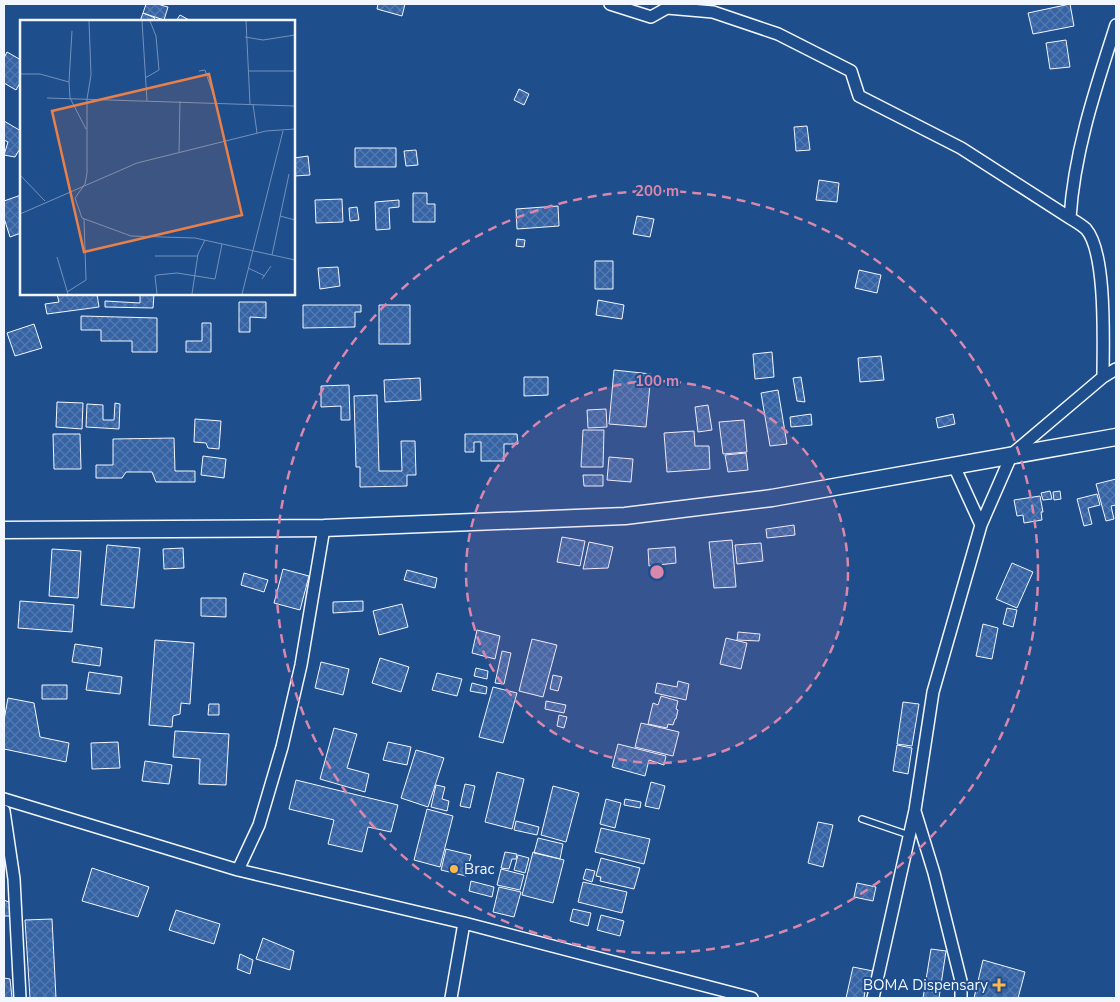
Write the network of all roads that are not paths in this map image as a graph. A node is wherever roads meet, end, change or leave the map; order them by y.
1 (610, 4) edge
2 (1116, 25) edge
3 (1070, 218) junction
4 (1116, 369) edge
5 (1103, 377) junction
6 (1116, 437) edge
7 (1012, 454) junction
8 (954, 466) junction
9 (981, 526) junction
10 (324, 528) junction
11 (4, 530) edge
12 (4, 799) edge
13 (915, 810) junction
14 (4, 811) edge
15 (862, 818) dead end
16 (909, 835) junction
17 (238, 870) junction
18 (464, 923) junction
19 (20, 998) edge
20 (451, 998) edge
21 (752, 998) edge
22 (873, 998) edge
23 (962, 998) edge

1 - 3 street
2 - 3 street
3 - 5 street
4 - 5 street
5 - 7 street
6 - 7 main road
7 - 8 main road
7 - 9 street
8 - 9 street
8 - 10 main road
9 - 13 street
10 - 11 main road
10 - 17 street
12 - 17 street
13 - 16 street
13 - 23 street
14 - 19 street
15 - 16 lane
16 - 22 street
17 - 18 street
18 - 20 street
18 - 21 street

